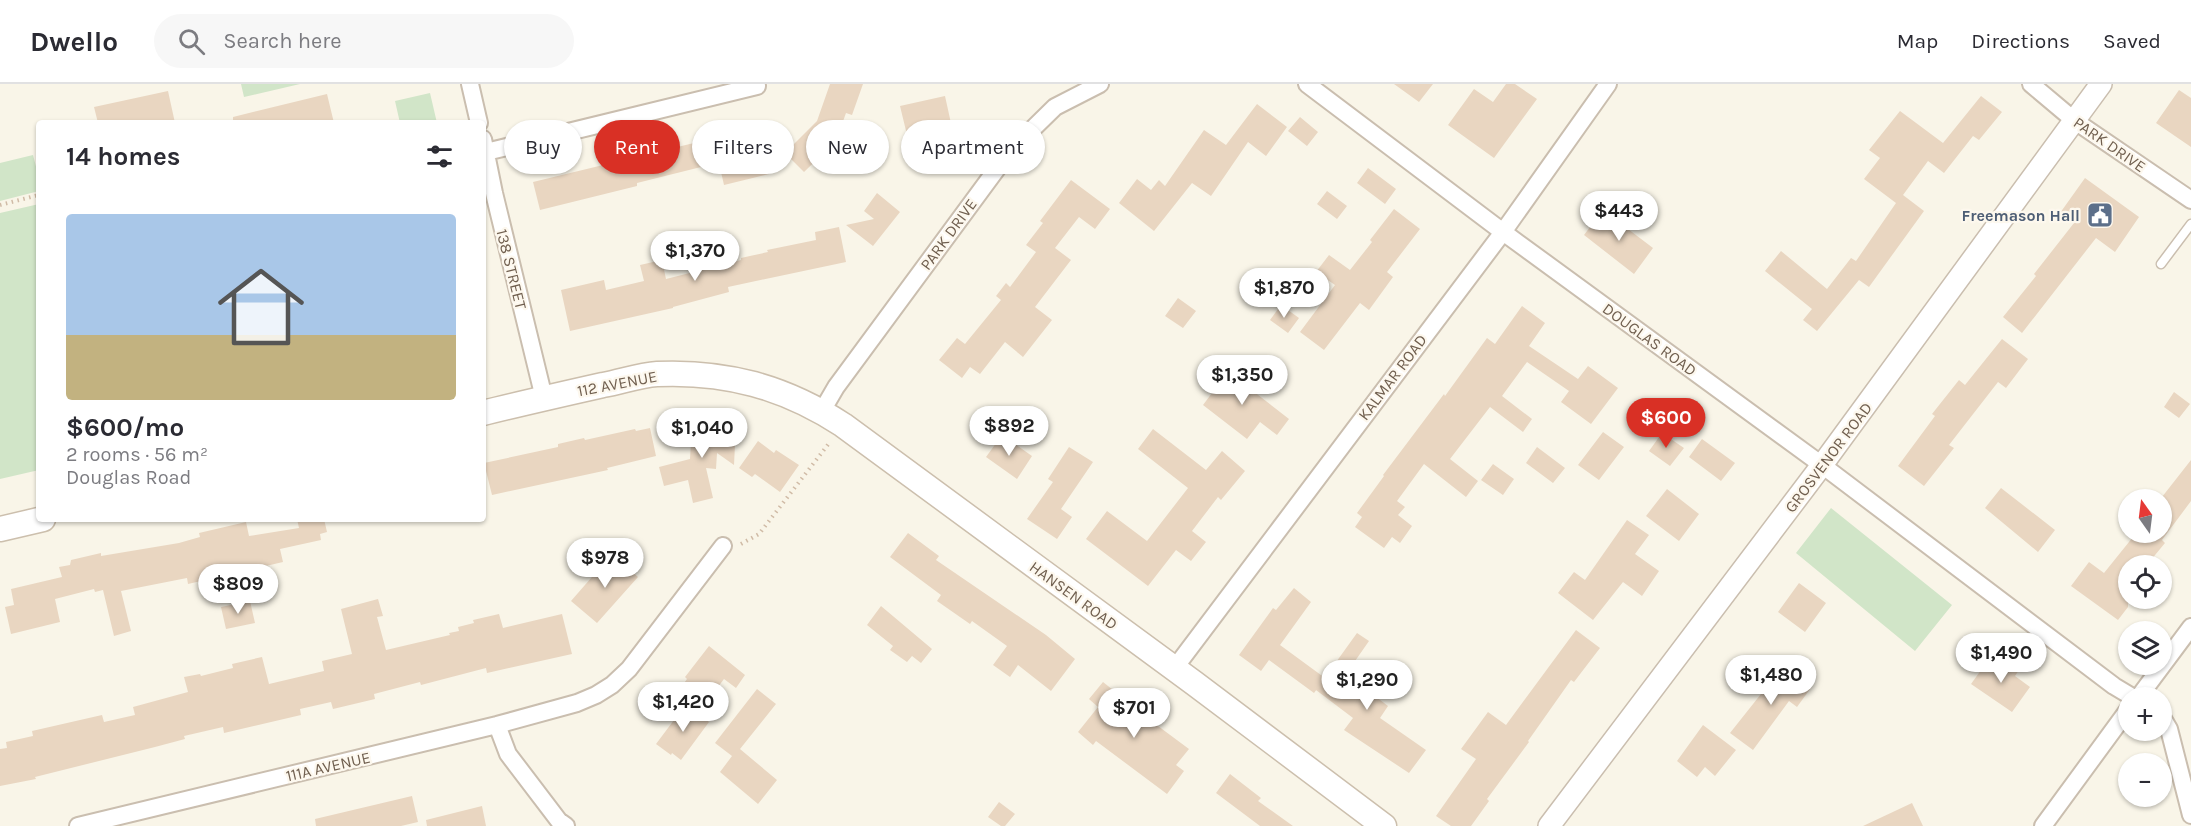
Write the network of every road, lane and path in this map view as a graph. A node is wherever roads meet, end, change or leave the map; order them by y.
1 (470, 84) edge
2 (1100, 84) edge
3 (1608, 84) edge
4 (2031, 84) edge
5 (2101, 84) edge
6 (1311, 85) edge
7 (757, 86) dead end
8 (478, 120) edge
9 (2075, 121) junction
10 (486, 145) edge
11 (486, 155) edge
12 (36, 196) edge
13 (2191, 200) edge
14 (0, 205) edge
15 (2191, 224) edge
16 (1503, 232) junction
17 (2161, 264) dead end
18 (753, 382) joint
19 (544, 398) junction
20 (822, 411) junction
21 (486, 412) edge
22 (843, 425) junction
23 (1822, 465) junction
24 (36, 521) edge
25 (0, 530) edge
26 (741, 544) dead end
27 (723, 546) dead end
28 (2191, 627) edge
29 (1174, 669) junction
30 (2145, 687) edge
31 (2118, 688) edge
32 (2118, 724) edge
33 (497, 725) junction
34 (2172, 741) edge
35 (2191, 815) edge
36 (78, 826) edge
37 (566, 826) edge
38 (1384, 826) edge
39 (1549, 826) edge
40 (2043, 826) edge

1 - 8 street
2 - 20 street, PARK DRIVE
3 - 16 street, KALMAR ROAD
4 - 9 street, PARK DRIVE
5 - 9 street, GROSVENOR ROAD
6 - 16 street, DOUGLAS ROAD
7 - 10 street
9 - 13 street, PARK DRIVE
9 - 23 street, GROSVENOR ROAD
11 - 19 street, 138 STREET
12 - 14 path
15 - 17 lane
16 - 23 street, DOUGLAS ROAD
16 - 29 street, KALMAR ROAD
18 - 19 main road, 112 AVENUE
18 - 20 main road, HANSEN ROAD
19 - 21 main road, 112 AVENUE
20 - 22 main road, HANSEN ROAD
22 - 26 path
22 - 29 main road, HANSEN ROAD
23 - 31 street, DOUGLAS ROAD
23 - 39 street, GROSVENOR ROAD
24 - 25 main road
27 - 33 street, 111A AVENUE
28 - 30 street
29 - 38 main road, HANSEN ROAD
32 - 40 street
33 - 36 street, 111A AVENUE
33 - 37 street
34 - 35 street

